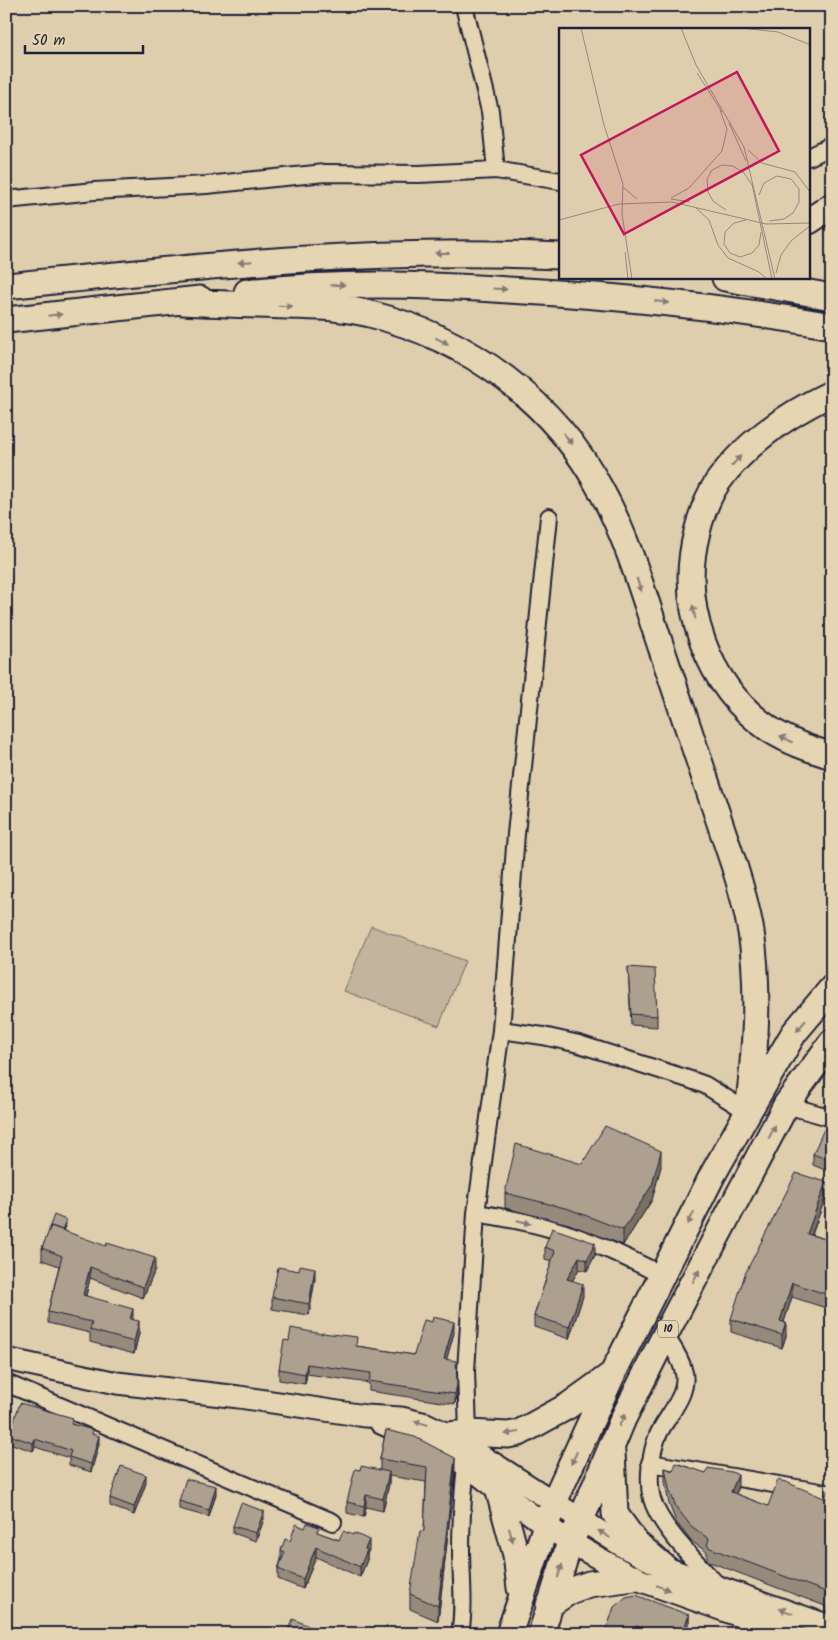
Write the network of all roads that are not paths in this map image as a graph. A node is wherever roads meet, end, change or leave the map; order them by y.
1 (464, 6) edge
2 (832, 146) edge
3 (810, 157) edge
4 (496, 170) junction
5 (559, 181) edge
6 (6, 200) edge
7 (832, 206) edge
8 (810, 220) edge
9 (559, 256) edge
10 (731, 279) edge
11 (6, 286) edge
12 (832, 297) edge
13 (184, 302) junction
14 (6, 320) edge
15 (832, 326) edge
16 (832, 393) edge
17 (549, 517) dead end
18 (832, 756) edge
19 (832, 988) edge
20 (501, 1030) junction
21 (832, 1042) edge
22 (786, 1105) junction
23 (748, 1112) junction
24 (832, 1118) edge
25 (476, 1213) junction
26 (663, 1276) junction
27 (665, 1335) junction
28 (6, 1359) edge
29 (613, 1373) junction
30 (6, 1383) edge
31 (365, 1416) junction
32 (459, 1434) junction
33 (611, 1445) junction
34 (650, 1463) junction
35 (466, 1465) junction
36 (498, 1488) junction
37 (832, 1494) edge
38 (554, 1502) junction
39 (581, 1520) junction
40 (333, 1522) dead end
41 (545, 1525) junction
42 (570, 1542) junction
43 (664, 1567) junction
44 (634, 1578) junction
45 (721, 1588) junction
46 (520, 1596) junction
47 (549, 1605) junction
48 (832, 1627) edge
49 (460, 1634) edge
50 (508, 1634) edge
51 (541, 1634) edge
52 (790, 1634) edge

1 - 4 street
2 - 3 street
4 - 5 street
4 - 6 street
7 - 8 highway
9 -> 11 highway
10 - 12 highway
14 -> 13 highway
13 -> 15 highway
13 -> 23 highway
18 -> 16 highway
17 - 20 street
19 -> 23 highway, 10
20 - 23 street
20 - 25 street
21 - 22 highway, 10
22 - 24 street
27 -> 22 highway, 10
23 -> 26 highway, 10
25 -> 26 street
25 - 32 street
26 - 29 highway, 10
33 -> 27 highway, 10
27 - 34 street
28 - 31 main road
29 -> 32 highway
29 -> 38 highway, 10
30 - 40 street
32 -> 31 main road
31 - 35 main road
32 - 38 main road
33 - 39 highway, 10
33 - 43 highway
34 - 37 street
34 - 45 street
35 - 36 main road
35 - 49 street
36 - 41 main road
36 -> 46 highway
38 - 39 main road
38 - 41 highway, 10
39 - 42 highway, 10
43 -> 39 main road
41 - 42 main road
41 - 46 highway, 10
42 - 44 main road
47 -> 42 highway, 10
43 - 45 main road
44 - 47 highway
44 -> 52 main road
48 -> 45 main road
46 - 50 highway, 10
47 - 51 highway, 10

